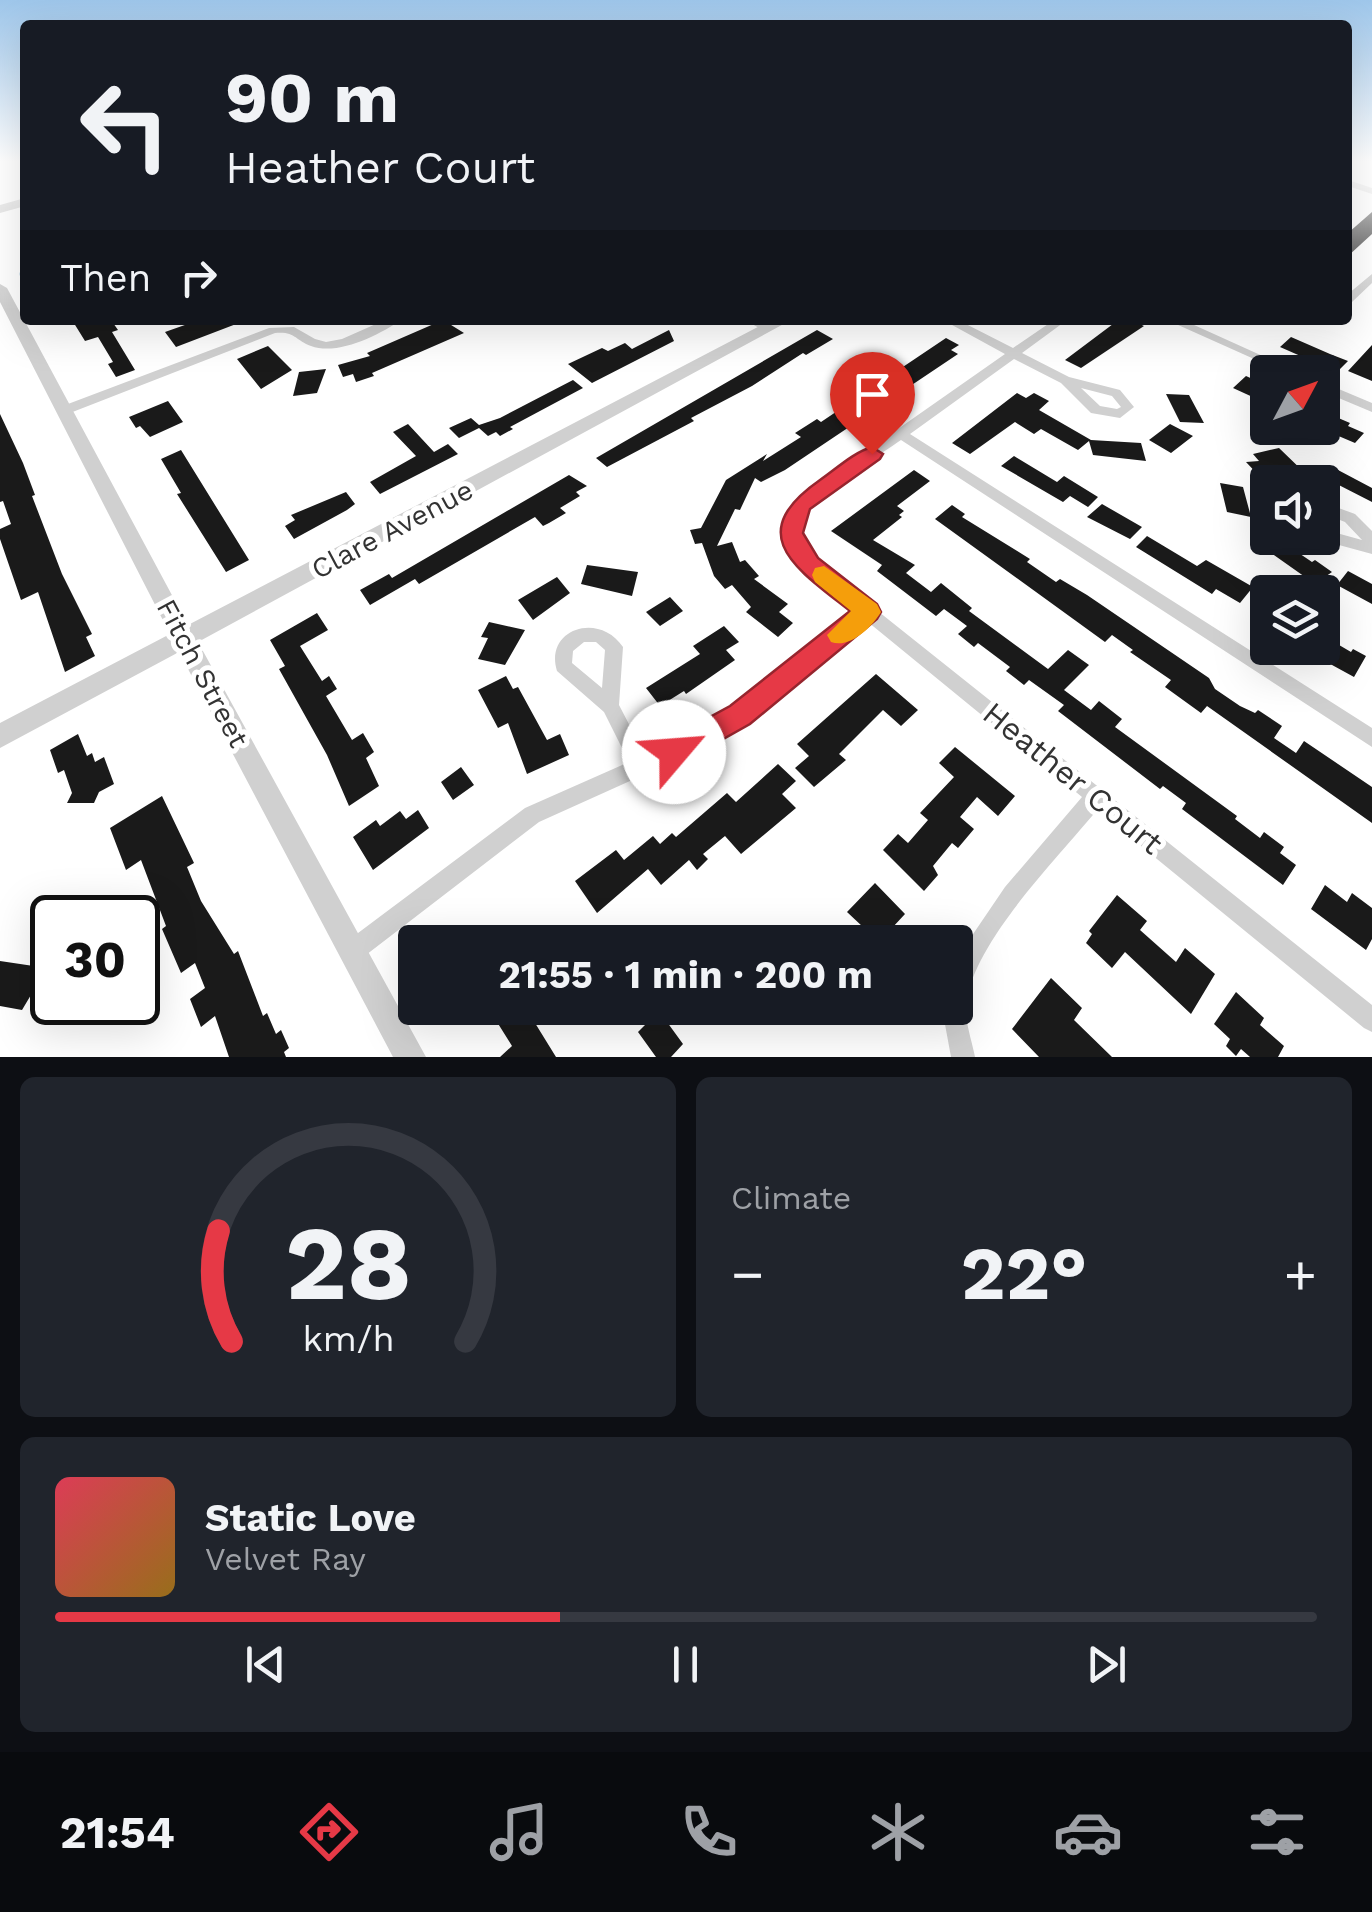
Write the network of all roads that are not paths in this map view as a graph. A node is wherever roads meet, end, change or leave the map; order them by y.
1 (1372, 277) edge
2 (0, 288) edge
3 (1352, 296) edge
4 (382, 325) edge
5 (762, 325) edge
6 (959, 325) edge
7 (1054, 325) edge
8 (1184, 325) edge
9 (1014, 354) junction
10 (1253, 355) edge
11 (1065, 380) dead end
12 (1340, 394) edge
13 (1372, 408) edge
14 (65, 410) junction
15 (900, 434) junction
16 (1340, 514) edge
17 (1340, 540) edge
18 (1372, 540) edge
19 (1372, 548) edge
20 (868, 612) junction
21 (184, 640) junction
22 (610, 706) dead end
23 (0, 736) edge
24 (1372, 738) edge
25 (641, 766) junction
26 (1095, 797) junction
27 (354, 950) junction
28 (973, 957) edge
29 (1372, 1020) edge
30 (958, 1025) edge
31 (410, 1057) edge
32 (962, 1057) edge

1 - 3 street
2 - 14 street, Fitch Street
4 - 14 street
5 - 21 street, Clare Avenue
6 - 9 street
7 - 9 street
8 - 10 street
9 - 11 street
9 - 15 street
12 - 13 street
14 - 21 street, Fitch Street
15 - 20 street, Heather Court
15 - 24 street
16 - 18 street
17 - 19 street
20 - 25 street
20 - 26 street, Heather Court
21 - 23 street, Clare Avenue
21 - 27 street, Fitch Street
22 - 25 street
25 - 27 street
26 - 28 street
26 - 29 street, Heather Court
27 - 31 street, Fitch Street
30 - 32 street

